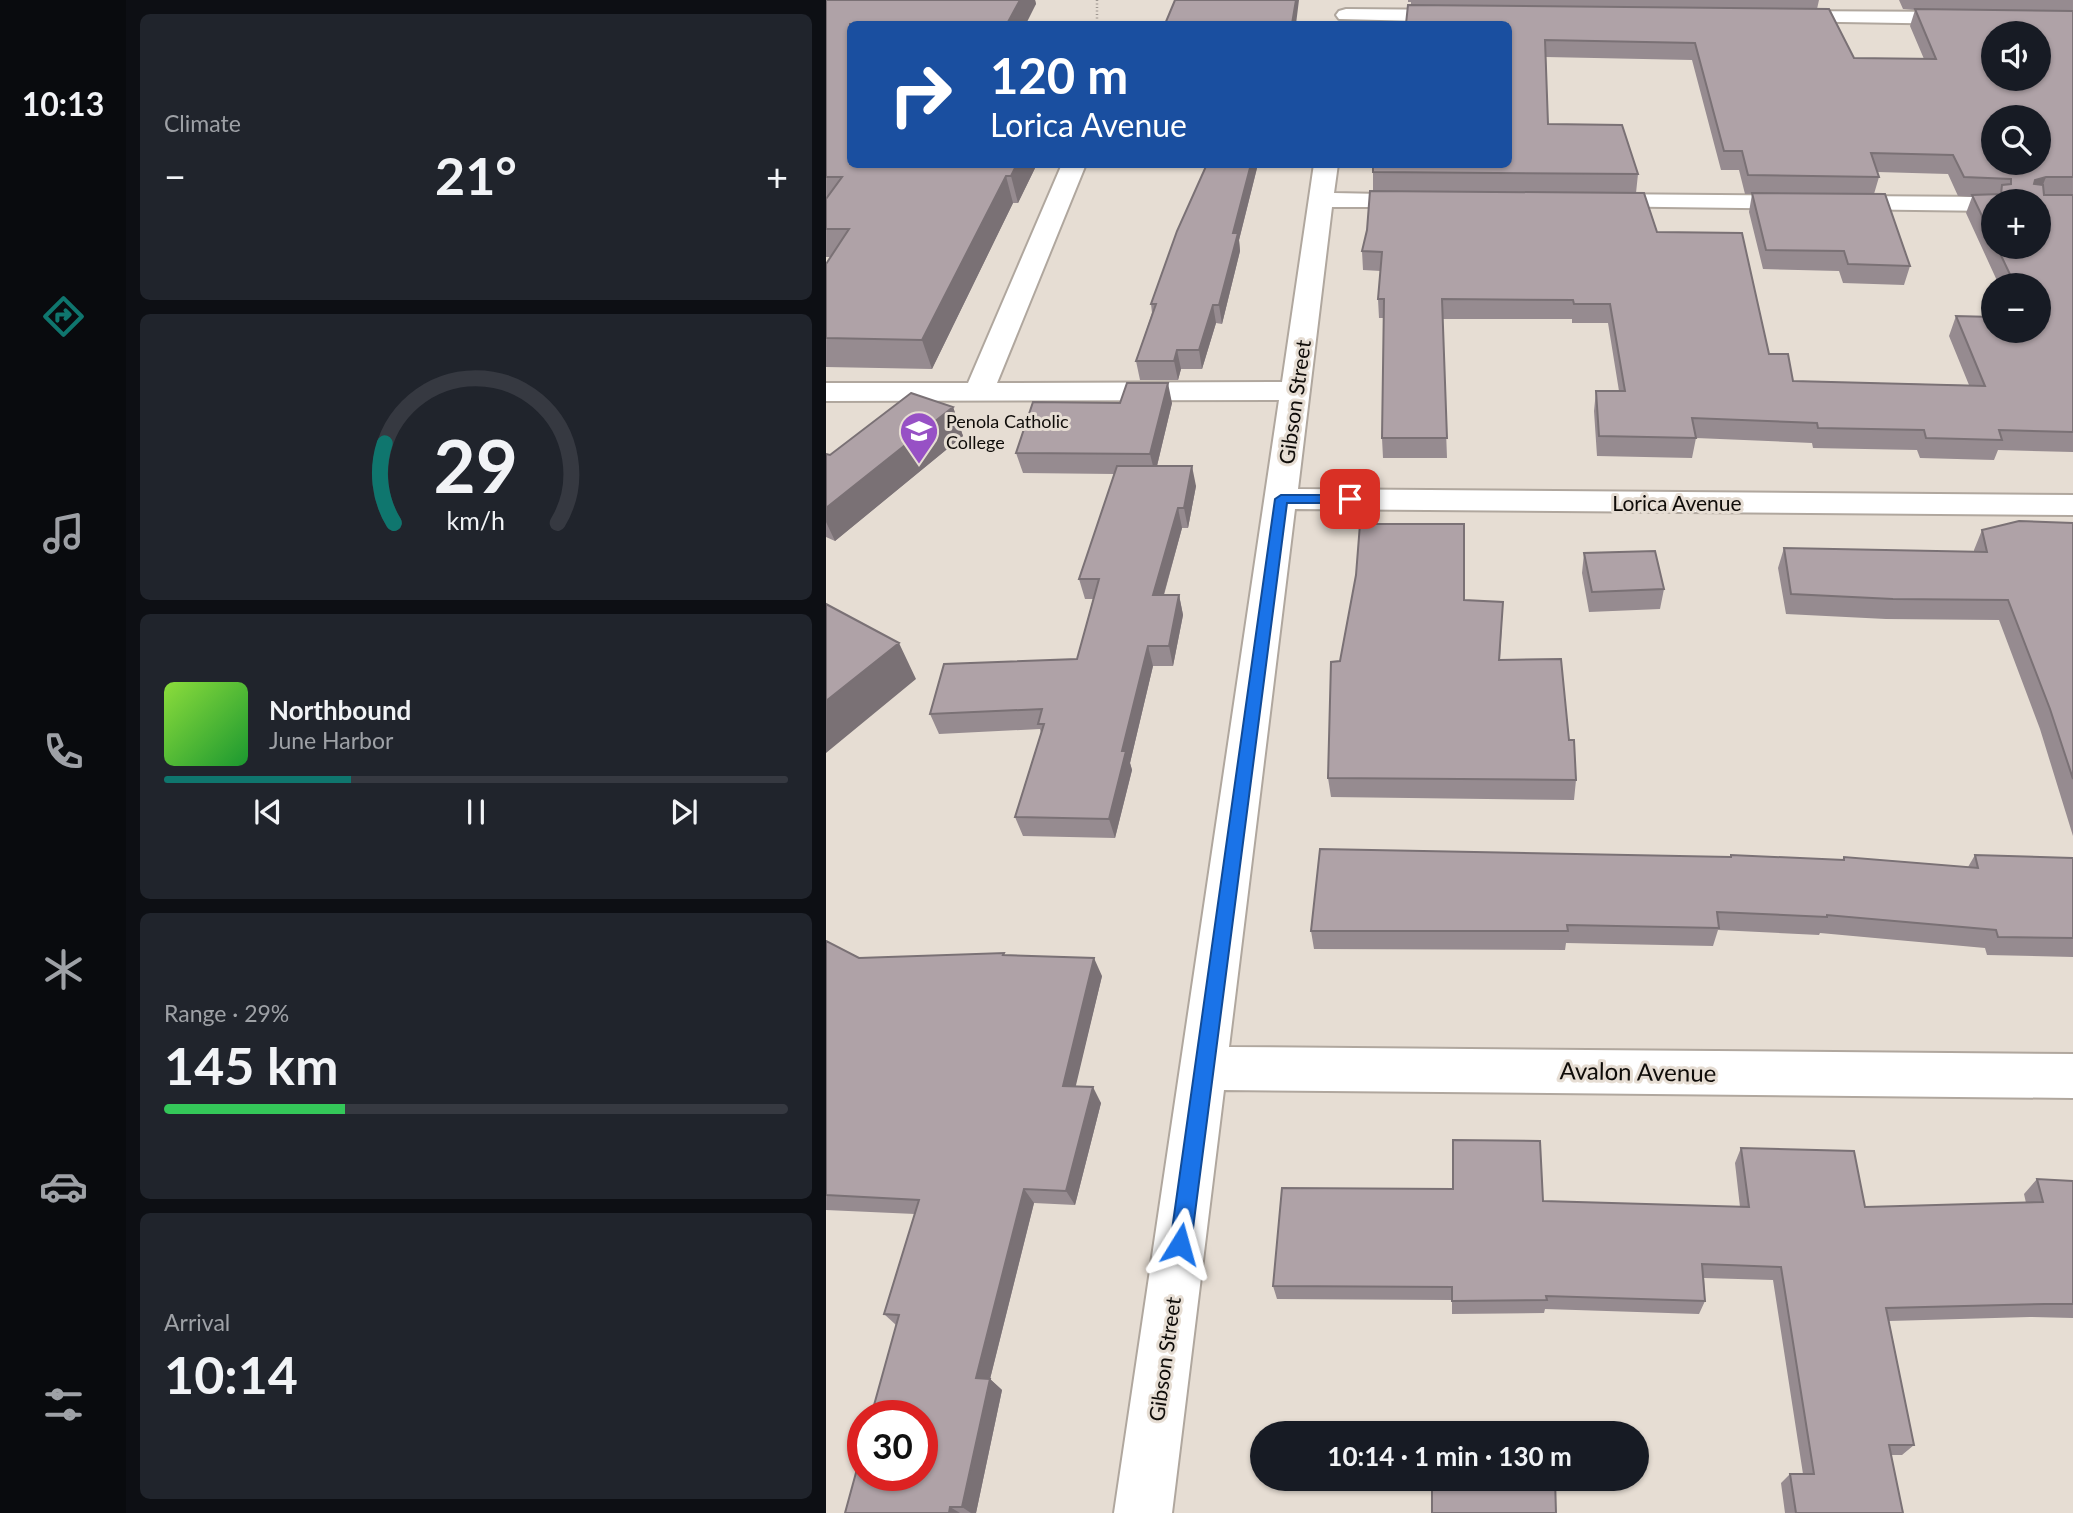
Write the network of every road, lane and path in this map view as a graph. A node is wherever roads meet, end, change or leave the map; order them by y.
1 (1097, 0) edge
2 (1347, 13) edge
3 (1482, 16) edge
4 (1757, 17) edge
5 (1990, 18) edge
6 (1097, 21) edge
7 (1072, 168) edge
8 (1324, 182) edge
9 (1450, 200) edge
10 (1576, 201) edge
11 (1981, 204) edge
12 (979, 391) junction
13 (1296, 391) junction
14 (826, 393) edge
15 (1281, 499) junction
16 (2073, 505) edge
17 (1204, 1068) junction
18 (2073, 1076) edge
19 (1143, 1513) edge

1 - 6 path
2 - 3 street
4 - 5 street
7 - 12 street
8 - 9 street
8 - 13 street, Gibson Street
10 - 11 street
12 - 13 street
12 - 14 street
13 - 15 street, Gibson Street
15 - 16 street, Lorica Avenue
15 - 17 street, Gibson Street
17 - 18 street, Avalon Avenue
17 - 19 street, Gibson Street

